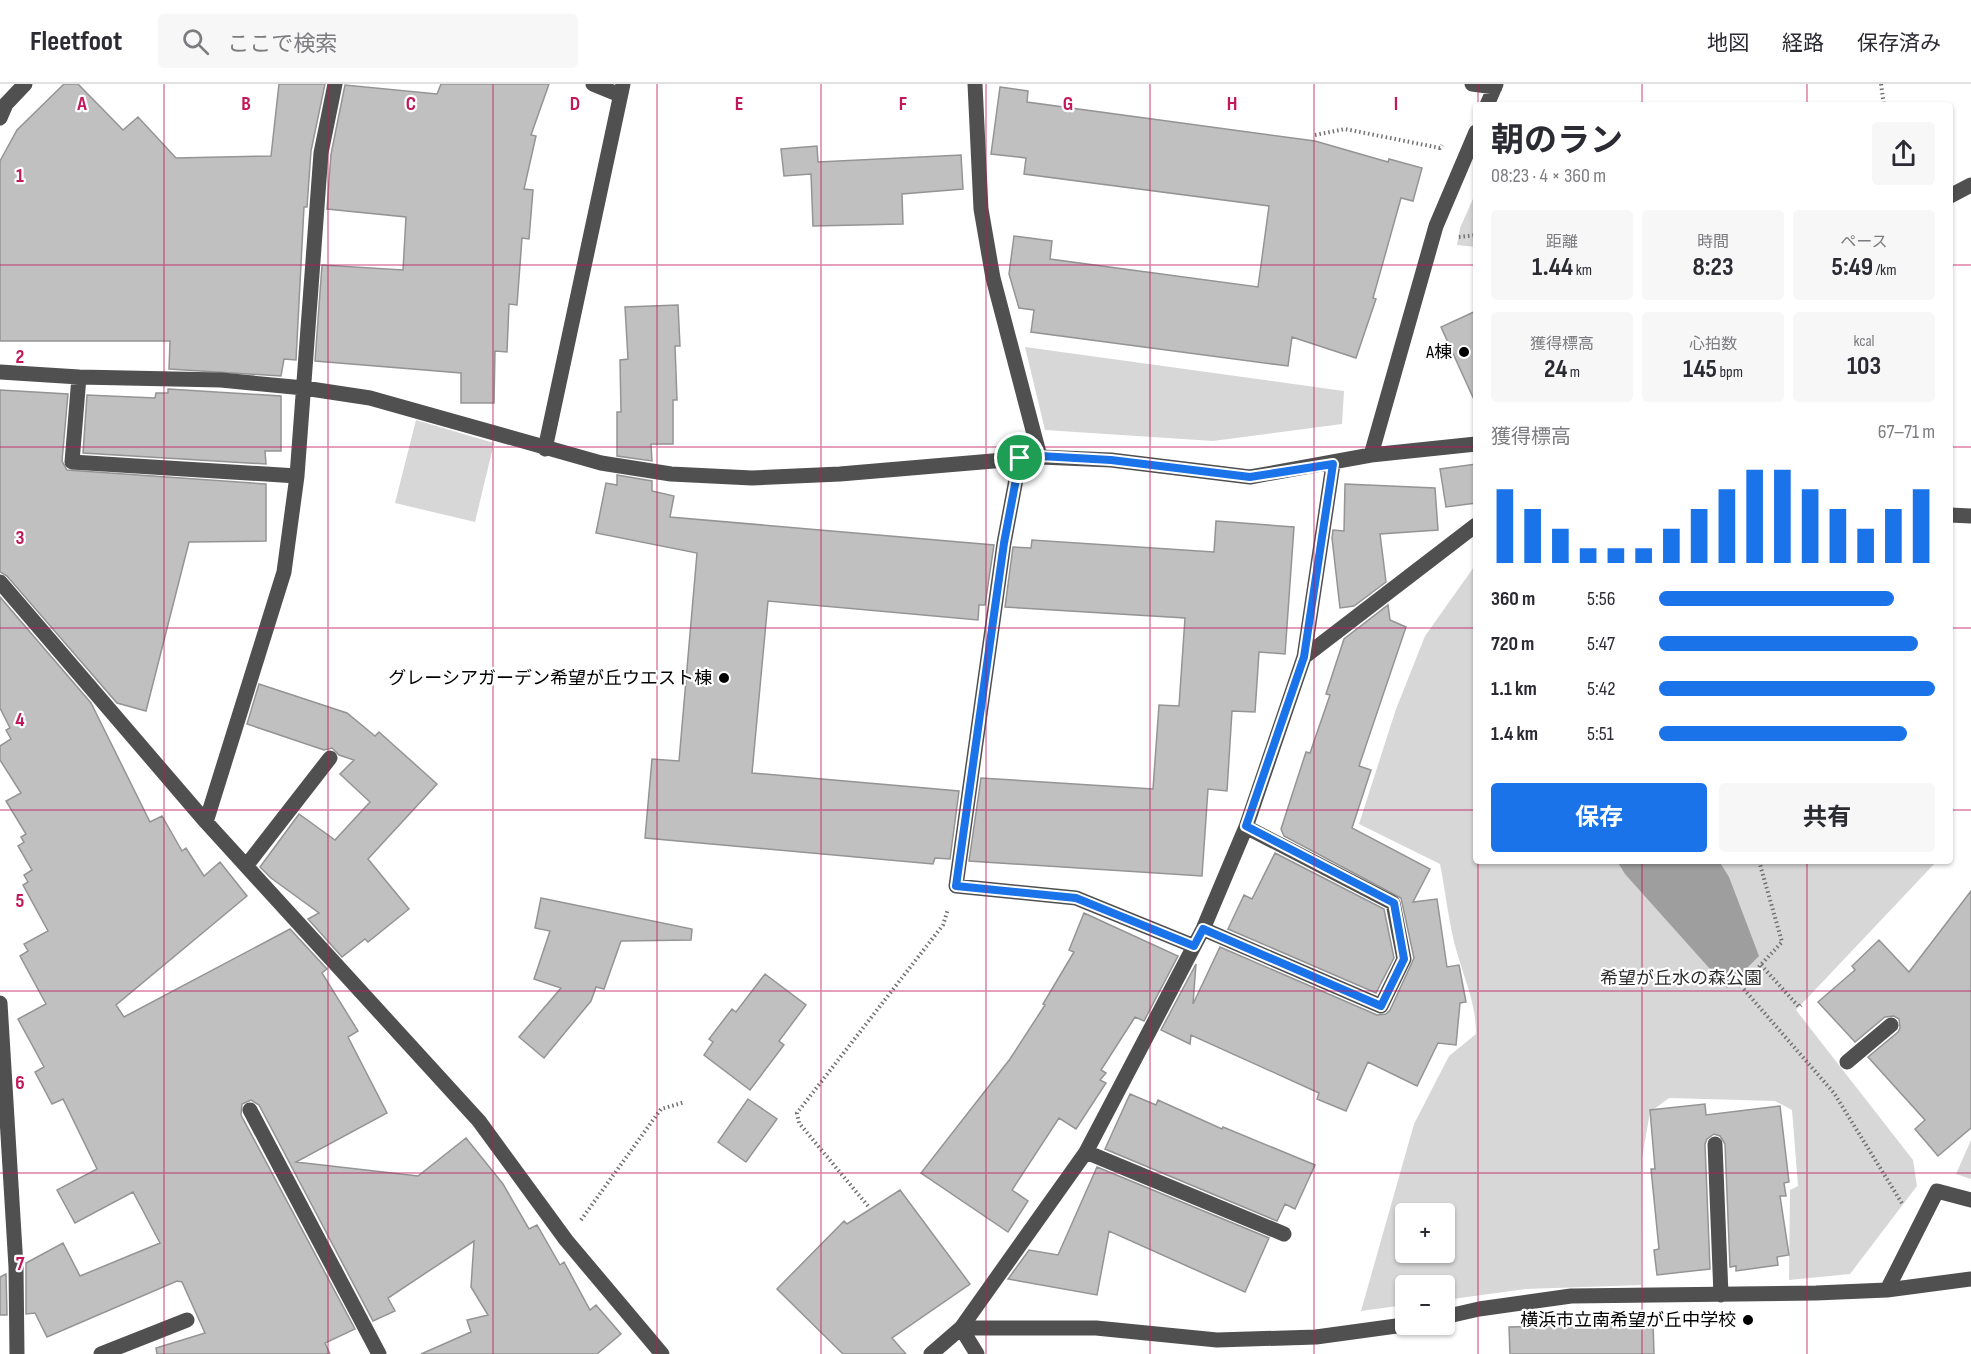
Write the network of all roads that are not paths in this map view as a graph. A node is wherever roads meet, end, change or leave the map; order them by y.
1 (25, 84) edge
2 (335, 84) edge
3 (593, 84) edge
4 (975, 84) edge
5 (1472, 84) edge
6 (1496, 86) edge
7 (622, 89) edge
8 (1488, 102) edge
9 (2, 108) edge
10 (1473, 139) edge
11 (1971, 185) edge
12 (1953, 194) edge
13 (0, 372) edge
14 (79, 377) junction
15 (304, 388) junction
16 (1473, 444) edge
17 (546, 449) junction
18 (1371, 455) junction
19 (1040, 456) junction
20 (1020, 458) junction
21 (1333, 464) junction
22 (297, 476) junction
23 (1953, 515) edge
24 (1971, 516) edge
25 (1473, 527) edge
26 (0, 582) edge
27 (1304, 657) junction
28 (330, 758) dead end
29 (206, 822) junction
30 (1246, 826) junction
31 (246, 866) junction
32 (1203, 929) junction
33 (1194, 946) junction
34 (0, 1003) edge
35 (1891, 1025) dead end
36 (1847, 1062) dead end
37 (250, 1110) dead end
38 (1715, 1144) dead end
39 (1086, 1152) junction
40 (1971, 1200) edge
41 (1284, 1234) dead end
42 (16, 1266) junction
43 (0, 1267) edge
44 (1971, 1279) edge
45 (1887, 1290) junction
46 (1720, 1295) junction
47 (1455, 1314) edge
48 (187, 1320) dead end
49 (1395, 1326) edge
50 (961, 1328) junction
51 (17, 1354) edge
52 (100, 1354) edge
53 (379, 1354) edge
54 (662, 1354) edge
55 (931, 1354) edge
56 (977, 1354) edge

1 - 9 street
2 - 15 street
3 - 7 street
4 - 19 street
5 - 6 street
6 - 8 street
7 - 17 street
10 - 18 street
11 - 12 street
13 - 14 street
14 - 15 street
14 - 22 street
15 - 17 street
15 - 22 street
16 - 18 street
17 - 20 street
18 - 21 street
19 - 20 street
19 - 21 street
20 - 33 street
21 - 27 street
22 - 29 street
23 - 24 street
25 - 27 street
26 - 29 street
27 - 30 street
28 - 31 street
29 - 31 street
30 - 32 street
30 - 32 street
31 - 54 street
32 - 33 street
33 - 39 street
34 - 42 street
35 - 36 street
37 - 53 street
38 - 46 street
39 - 41 street
39 - 50 street
40 - 45 street
42 - 43 street
42 - 51 street
44 - 45 street
45 - 46 street
46 - 47 street
48 - 52 street
49 - 50 street
50 - 55 street
50 - 56 street

